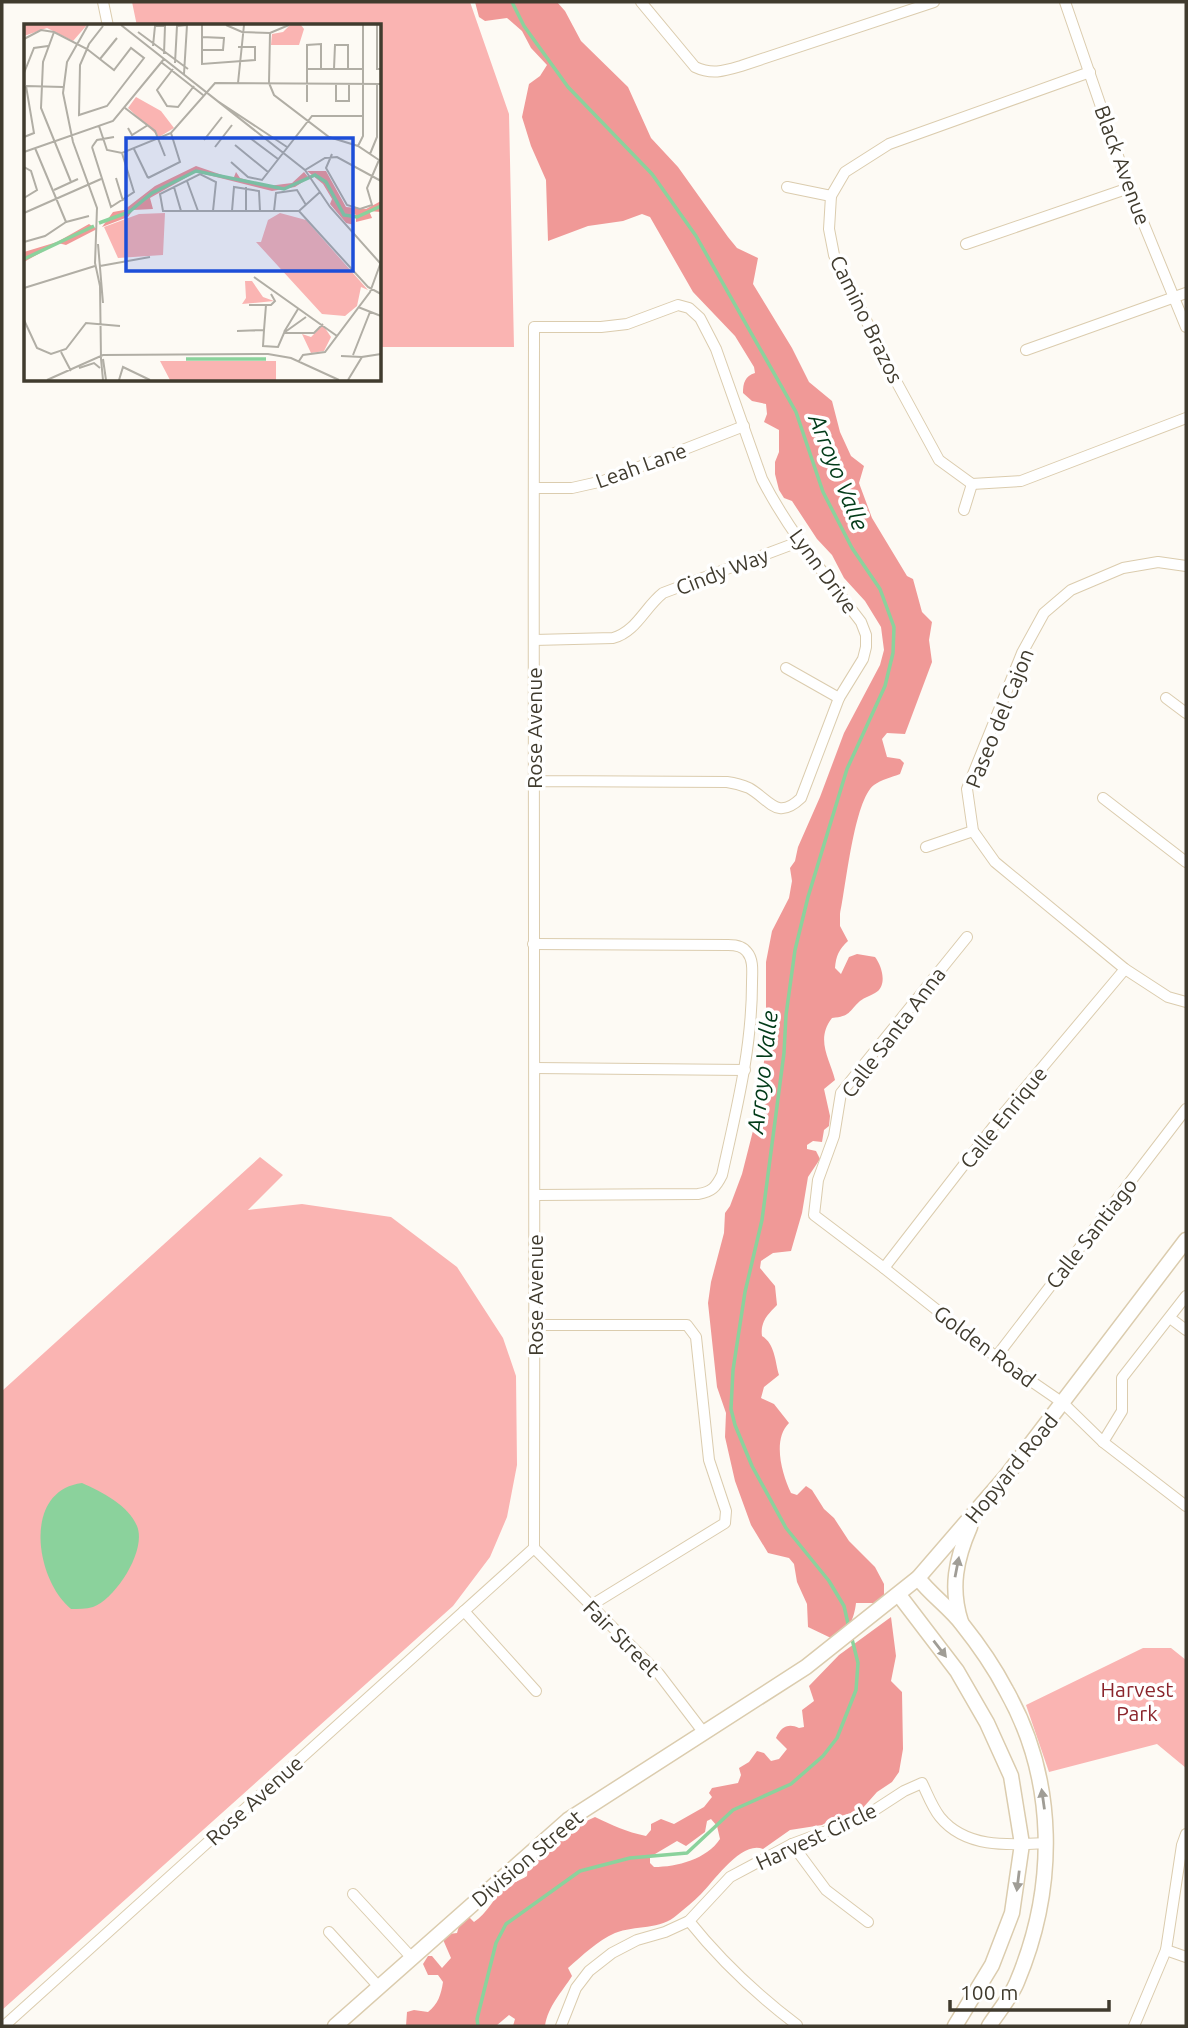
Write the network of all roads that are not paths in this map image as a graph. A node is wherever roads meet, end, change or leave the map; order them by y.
1 (103, 2) edge
2 (641, 2) edge
3 (934, 2) edge
4 (1065, 2) edge
5 (108, 24) edge
6 (1090, 72) junction
7 (787, 187) dead end
8 (1129, 188) junction
9 (831, 196) junction
10 (966, 244) dead end
11 (1186, 293) edge
12 (1173, 299) junction
13 (689, 308) joint
14 (1186, 327) edge
15 (1027, 350) dead end
16 (1186, 418) edge
17 (744, 426) junction
18 (972, 485) junction
19 (534, 488) junction
20 (964, 510) dead end
21 (801, 541) junction
22 (1186, 566) edge
23 (534, 640) junction
24 (786, 668) dead end
25 (839, 698) junction
26 (1166, 698) dead end
27 (1186, 713) edge
28 (533, 781) junction
29 (1103, 798) dead end
30 (973, 831) junction
31 (926, 847) dead end
32 (1186, 862) edge
33 (967, 937) dead end
34 (533, 944) junction
35 (1125, 969) junction
36 (1186, 1002) edge
37 (535, 1068) junction
38 (745, 1070) junction
39 (1186, 1109) edge
40 (535, 1195) junction
41 (814, 1215) joint
42 (1186, 1240) edge
43 (884, 1268) junction
44 (1186, 1296) edge
45 (1170, 1318) junction
46 (535, 1325) junction
47 (1186, 1330) edge
48 (996, 1357) junction
49 (1063, 1403) junction
50 (1103, 1441) junction
51 (1186, 1506) edge
52 (976, 1513) junction
53 (534, 1548) junction
54 (918, 1578) junction
55 (899, 1595) junction
56 (590, 1606) junction
57 (464, 1611) junction
58 (961, 1623) junction
59 (806, 1667) joint
60 (536, 1691) dead end
61 (704, 1733) junction
62 (1186, 1834) edge
63 (1047, 1843) junction
64 (792, 1844) junction
65 (1021, 1844) junction
66 (353, 1894) dead end
67 (688, 1920) junction
68 (868, 1922) dead end
69 (329, 1933) dead end
70 (1166, 1950) junction
71 (1186, 1957) edge
72 (412, 1958) junction
73 (379, 1987) junction
74 (797, 2025) edge
75 (4, 2026) edge
76 (335, 2026) edge
77 (561, 2026) edge
78 (955, 2026) edge
79 (989, 2026) edge
80 (1134, 2026) edge

1 - 5 street
2 - 3 street
4 - 6 street, Black Avenue
6 - 8 street, Black Avenue
6 - 9 street
7 - 9 street
8 - 10 street
8 - 12 street, Black Avenue
9 - 18 street, Camino Brazos
11 - 12 street
12 - 14 street, Black Avenue
12 - 15 street
13 - 17 street, Lynn Drive
13 - 19 street, Rose Avenue
16 - 18 street
17 - 19 street, Leah Lane
17 - 21 street, Lynn Drive
18 - 20 street
19 - 23 street, Rose Avenue
21 - 23 street, Cindy Way
21 - 25 street, Lynn Drive
22 - 30 street, Paseo del Cajon
23 - 28 street, Rose Avenue
24 - 25 street
25 - 28 street, Lynn Drive
26 - 27 street
28 - 34 street, Rose Avenue
29 - 32 street
30 - 31 street
30 - 35 street, Paseo del Cajon
33 - 41 street, Calle Santa Anna
34 - 37 street, Rose Avenue
34 - 38 street
35 - 36 street, Paseo del Cajon
35 - 43 street, Calle Enrique
37 - 38 street
37 - 40 street, Rose Avenue
38 - 40 street
39 - 48 street, Calle Santiago
40 - 46 street, Rose Avenue
41 - 43 street, Golden Road
42 - 49 main road, Hopyard Road
43 - 48 street, Golden Road
44 - 45 street
45 - 47 street
45 - 50 street
46 - 53 street, Rose Avenue
46 - 56 street
48 - 49 street, Golden Road
49 - 50 street, Golden Road
49 - 52 main road, Hopyard Road
50 - 51 street, Golden Road
52 - 54 main road, Hopyard Road
58 -> 52 main road
53 - 56 street, Fair Street
53 - 57 street, Rose Avenue
54 - 55 main road, Hopyard Road
54 - 58 main road
55 - 59 main road, Hopyard Road
55 -> 65 main road
56 - 61 street, Fair Street
57 - 60 street
57 - 75 street, Rose Avenue
63 -> 58 main road
59 - 61 main road, Division Street
61 - 72 main road, Division Street
62 - 70 street
63 - 65 street
63 - 79 main road
64 - 65 street, Harvest Circle
64 - 67 street, Harvest Circle
64 - 68 street
65 -> 78 main road
66 - 72 street
67 - 74 street
67 - 77 street, Harvest Circle
69 - 73 street
70 - 71 street
70 - 80 street
72 - 73 main road, Division Street
73 - 76 main road, Division Street

